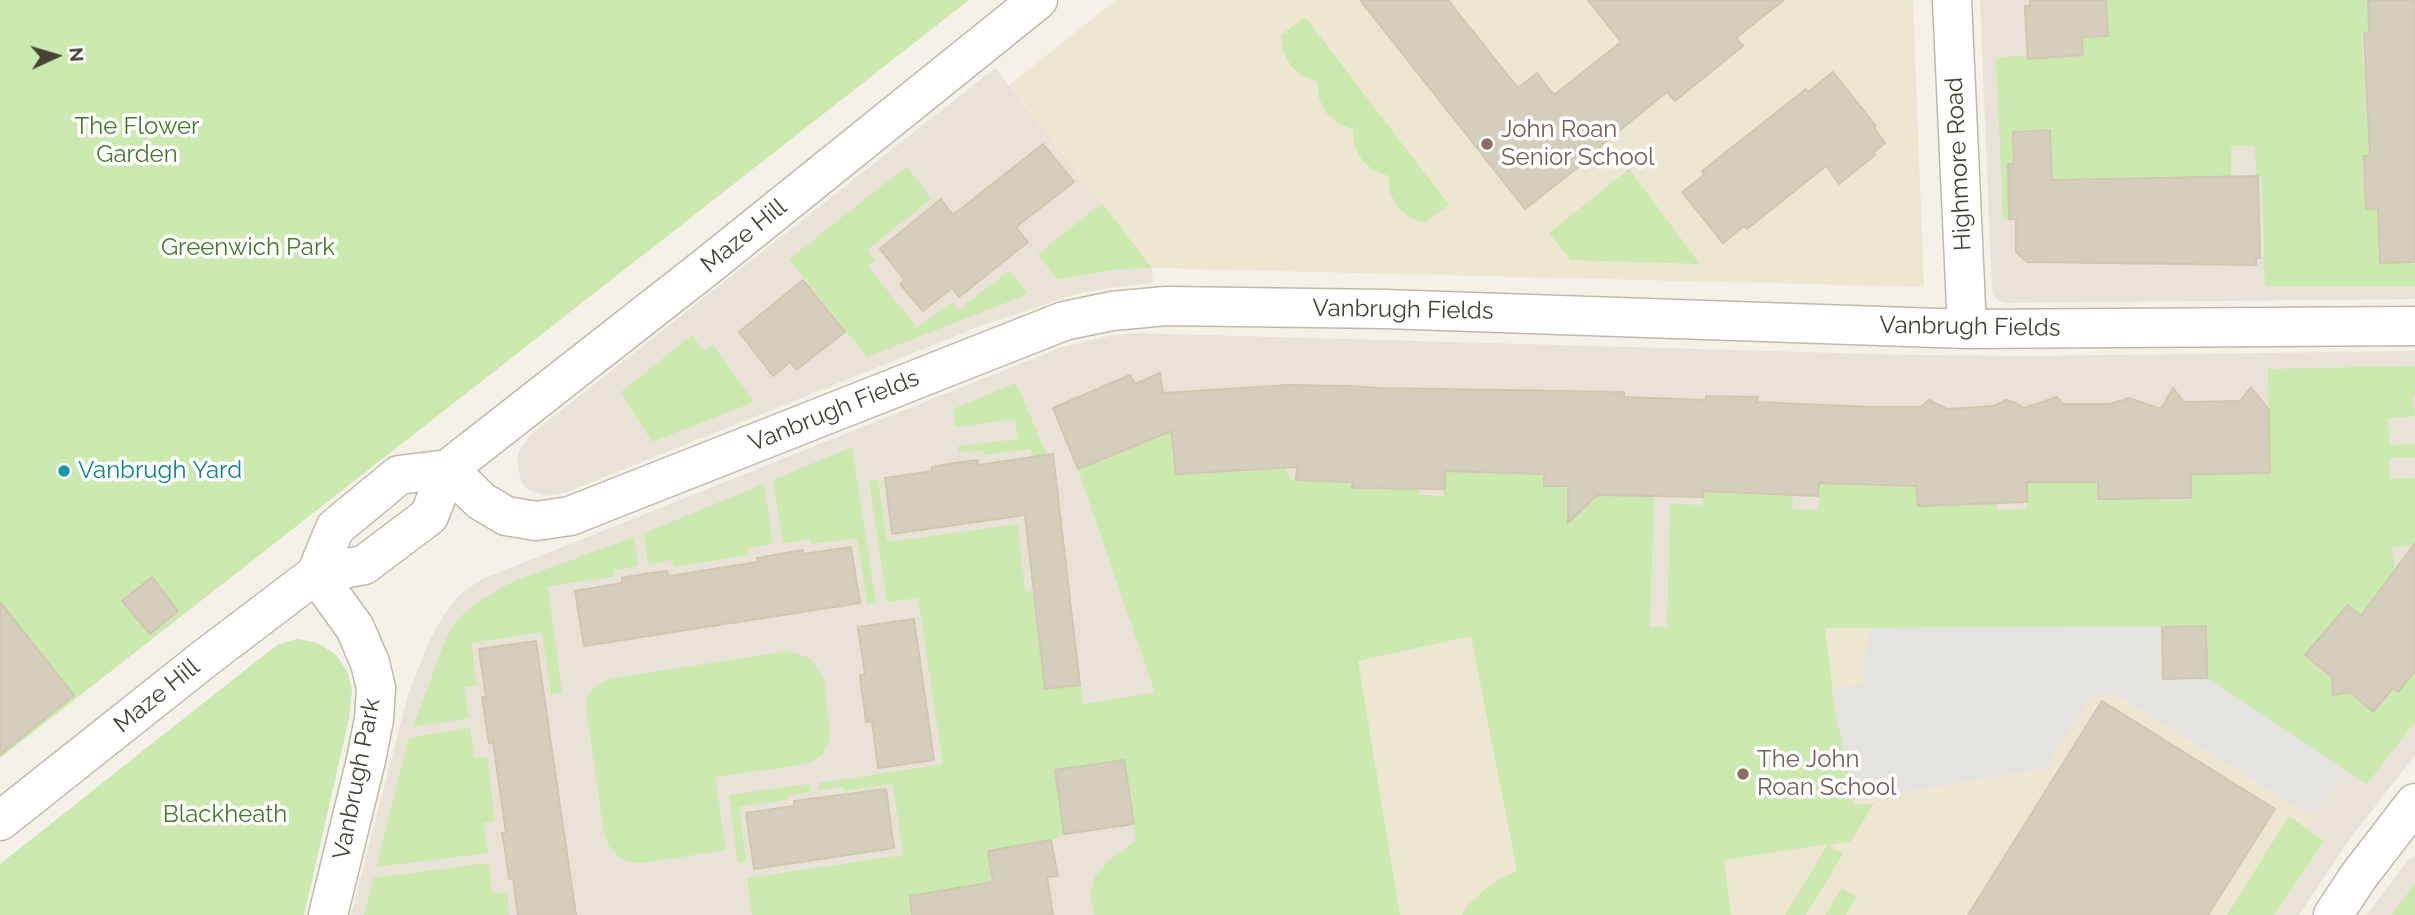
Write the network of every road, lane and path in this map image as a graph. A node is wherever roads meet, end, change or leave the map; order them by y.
1 (1038, 0) edge
2 (1952, 0) edge
3 (2415, 326) edge
4 (1967, 329) junction
5 (448, 469) junction
6 (316, 574) junction
7 (2414, 808) edge
8 (0, 821) edge
9 (328, 915) edge
10 (2333, 915) edge

1 - 5 street, Maze Hill
2 - 4 street, Highmore Road
3 - 4 street, Vanbrugh Fields
4 - 5 street, Vanbrugh Fields
5 - 6 street, Maze Hill
5 - 6 street
6 - 8 street, Maze Hill
6 - 9 street, Vanbrugh Park
7 - 10 street

